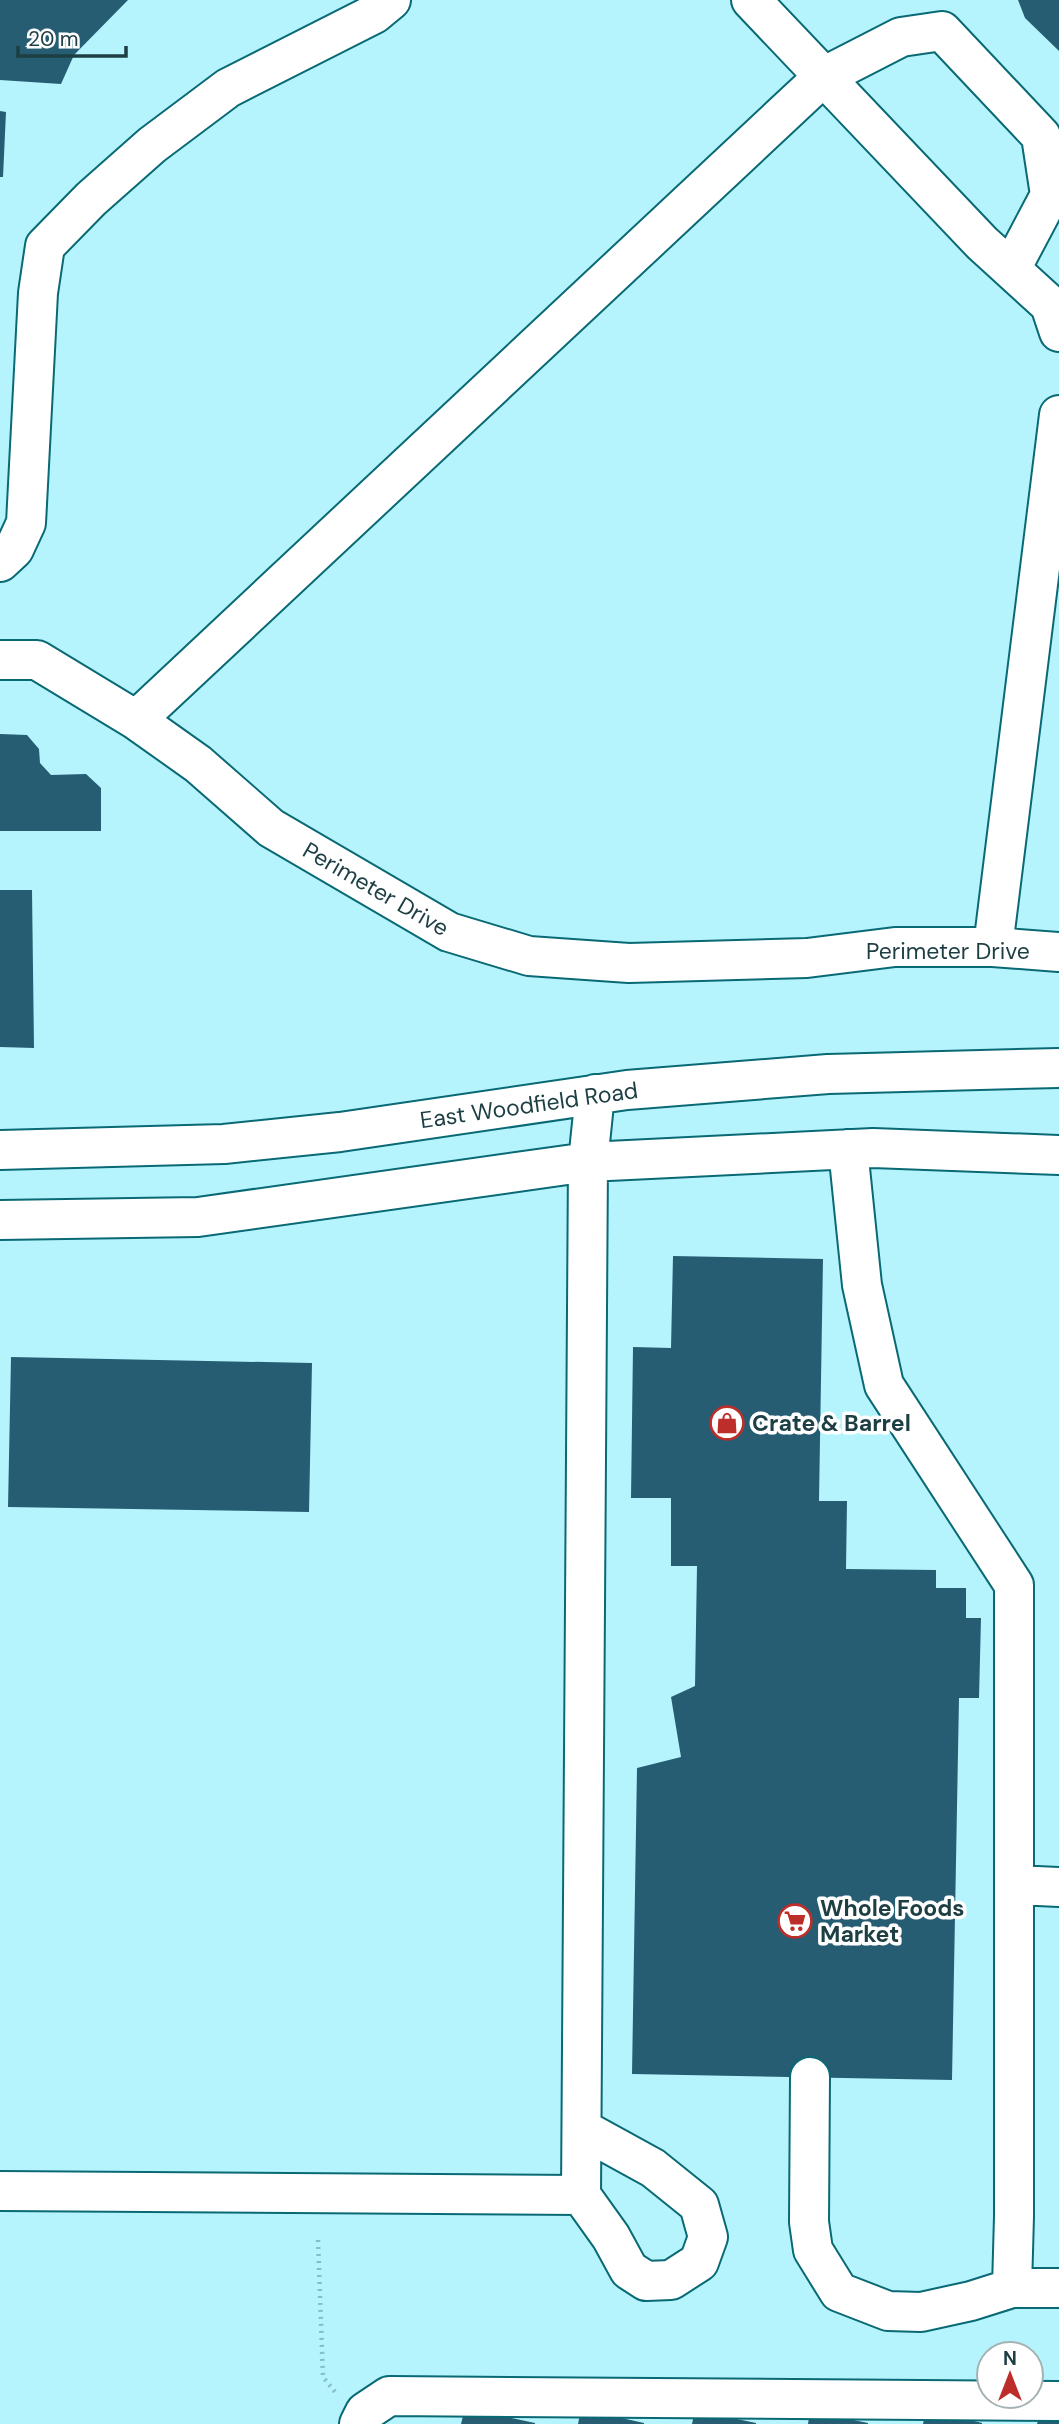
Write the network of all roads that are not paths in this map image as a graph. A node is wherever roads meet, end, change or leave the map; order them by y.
1 (391, 0) edge
2 (751, 0) edge
3 (823, 77) junction
4 (1011, 269) junction
5 (1059, 332) edge
6 (1059, 415) edge
7 (0, 562) edge
8 (18, 660) edge
9 (0, 676) edge
10 (136, 720) junction
11 (993, 947) junction
12 (1059, 952) edge
13 (1059, 1068) edge
14 (596, 1094) junction
15 (848, 1149) junction
16 (0, 1150) edge
17 (1059, 1155) edge
18 (588, 1162) junction
19 (0, 1220) edge
20 (1014, 1885) junction
21 (1059, 1886) edge
22 (810, 2077) dead end
23 (582, 2129) junction
24 (0, 2191) edge
25 (581, 2195) junction
26 (1012, 2288) junction
27 (1059, 2288) edge
28 (1059, 2401) edge
29 (348, 2409) edge

1 - 7 street
2 - 3 street
3 - 4 street
3 - 4 street
3 - 10 street
4 - 5 street
6 - 11 street
8 - 9 street
8 - 10 street, Perimeter Drive
10 - 11 street, Perimeter Drive
11 - 12 street, Perimeter Drive
13 - 14 street, East Woodfield Road
14 - 16 street, East Woodfield Road
14 - 18 street
15 - 17 street
15 - 18 street
15 - 20 street
18 - 19 street
18 - 23 street
20 - 21 street
20 - 26 street
22 - 26 street
23 - 25 street
23 - 25 street
24 - 25 street
26 - 27 street
28 - 29 street

